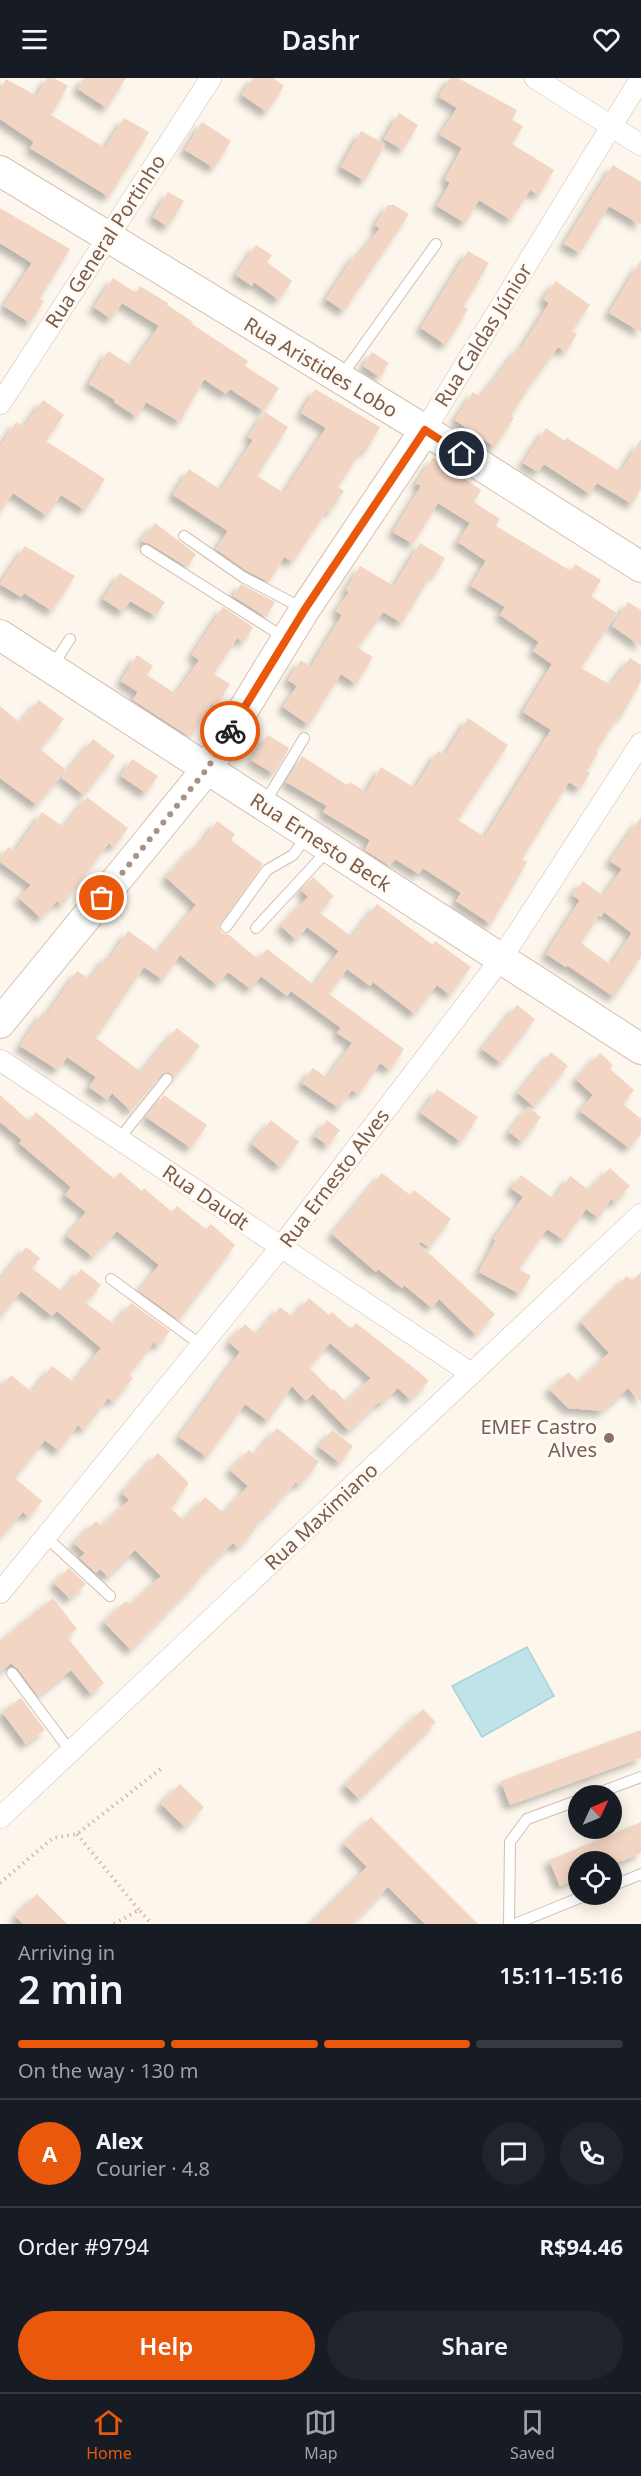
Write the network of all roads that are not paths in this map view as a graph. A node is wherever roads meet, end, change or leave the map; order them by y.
1 (211, 78) edge
2 (536, 78) edge
3 (640, 78) edge
4 (611, 126) junction
5 (641, 145) edge
6 (0, 171) edge
7 (108, 237) junction
8 (436, 244) dead end
9 (339, 378) junction
10 (0, 404) edge
11 (425, 430) junction
12 (184, 536) dead end
13 (146, 550) dead end
14 (641, 567) edge
15 (305, 609) junction
16 (0, 635) edge
17 (286, 638) junction
18 (70, 639) dead end
19 (51, 668) junction
20 (304, 738) dead end
21 (641, 743) edge
22 (207, 769) junction
23 (263, 805) junction
24 (319, 841) junction
25 (226, 927) dead end
26 (256, 928) dead end
27 (501, 959) junction
28 (0, 1023) edge
29 (639, 1045) edge
30 (0, 1060) edge
31 (168, 1079) dead end
32 (119, 1139) junction
33 (641, 1214) edge
34 (281, 1247) junction
35 (111, 1279) dead end
36 (201, 1345) junction
37 (472, 1374) junction
38 (46, 1537) junction
39 (0, 1593) edge
40 (110, 1596) dead end
41 (12, 1673) dead end
42 (71, 1752) junction
43 (641, 1777) edge
44 (620, 1785) edge
45 (568, 1804) edge
46 (0, 1818) edge
47 (641, 1874) edge
48 (622, 1882) edge
49 (568, 1903) edge
50 (509, 1924) edge
51 (515, 1924) edge

1 - 7 street, Rua General Portinho
2 - 4 street
3 - 4 street, Rua Caldas Júnior
4 - 5 street
4 - 11 street, Rua Caldas Júnior
6 - 7 street, Rua Aristides Lobo
7 - 9 street, Rua Aristides Lobo
7 - 10 street, Rua General Portinho
8 - 9 lane
9 - 11 street, Rua Aristides Lobo
11 - 14 street, Rua Aristides Lobo
11 - 15 street, Rua Caldas Júnior
12 - 15 lane
13 - 17 lane
15 - 17 street, Rua Caldas Júnior
16 - 19 street, Rua Ernesto Beck
17 - 22 street, Rua Caldas Júnior
18 - 19 lane
19 - 22 street, Rua Ernesto Beck
20 - 23 lane
21 - 27 street, Rua Ernesto Alves
22 - 23 street, Rua Ernesto Beck
22 - 28 street, Rua Caldas Júnior
23 - 24 street, Rua Ernesto Beck
24 - 25 lane
24 - 26 lane
24 - 27 street, Rua Ernesto Beck
27 - 29 street, Rua Ernesto Beck
27 - 34 street, Rua Ernesto Alves
30 - 32 street, Rua Daudt
31 - 32 lane
32 - 34 street, Rua Daudt
33 - 37 street, Rua Maximiano
34 - 36 street, Rua Ernesto Alves
34 - 37 street, Rua Daudt
35 - 36 lane
36 - 38 street, Rua Ernesto Alves
37 - 42 street, Rua Maximiano
38 - 39 street, Rua Ernesto Alves
38 - 40 lane
41 - 42 lane
42 - 46 street, Rua Maximiano
43 - 44 lane
45 - 50 lane
47 - 48 lane
49 - 51 lane

